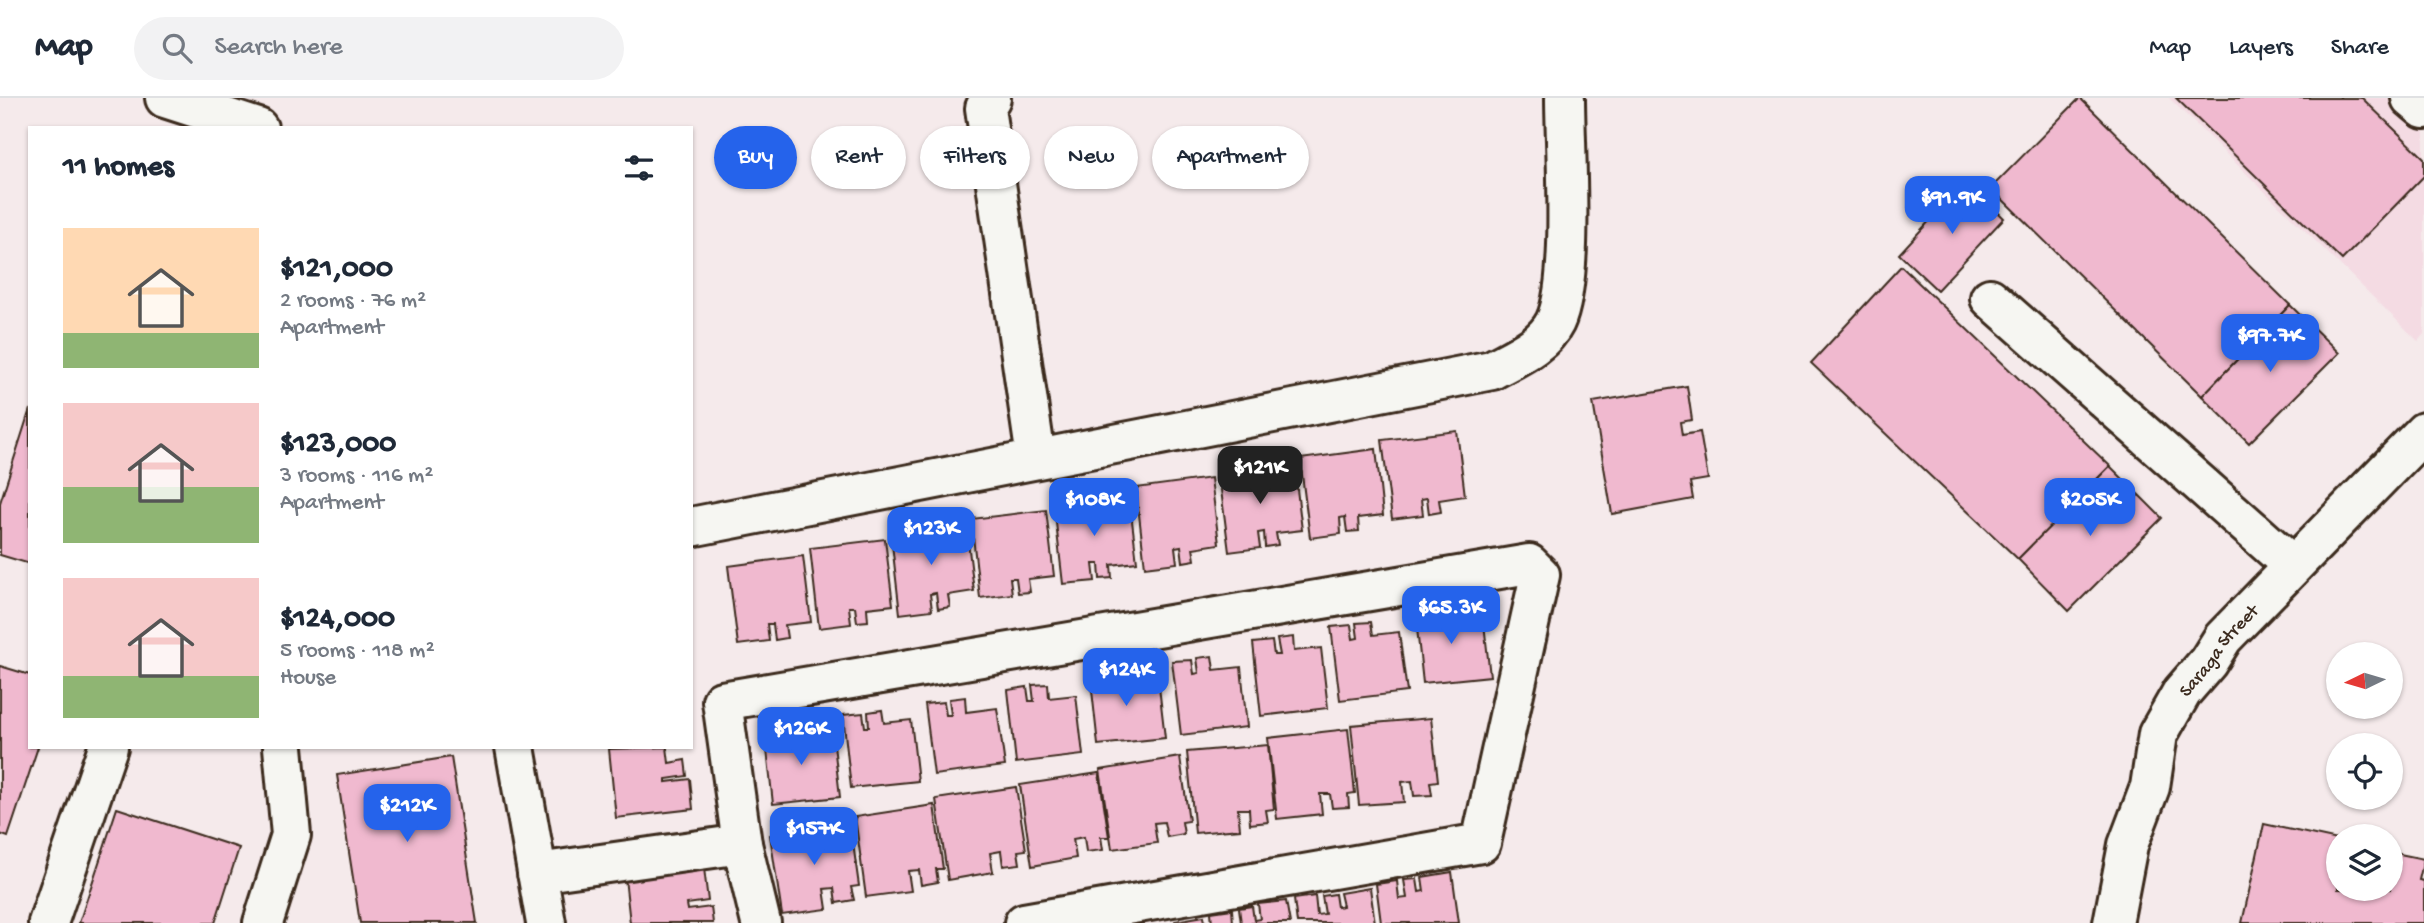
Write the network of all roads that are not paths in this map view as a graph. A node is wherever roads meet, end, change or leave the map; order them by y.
1 (165, 98) edge
2 (991, 98) edge
3 (1565, 98) edge
4 (2411, 98) edge
5 (2424, 109) edge
6 (252, 126) edge
7 (1990, 298) dead end
8 (2424, 432) edge
9 (1036, 457) junction
10 (693, 527) edge
11 (2292, 565) junction
12 (107, 749) edge
13 (283, 749) edge
14 (514, 749) edge
15 (742, 844) junction
16 (537, 873) junction
17 (48, 923) edge
18 (263, 923) edge
19 (546, 923) edge
20 (761, 923) edge
21 (1024, 923) edge
22 (2113, 923) edge

1 - 6 street
2 - 9 street
3 - 9 street
4 - 5 street
7 - 11 street
8 - 11 street, Saraga Street
9 - 10 street
11 - 22 street, Saraga Street
12 - 17 street
13 - 18 street
14 - 16 street
15 - 16 street
15 - 20 street
15 - 21 street
16 - 19 street

